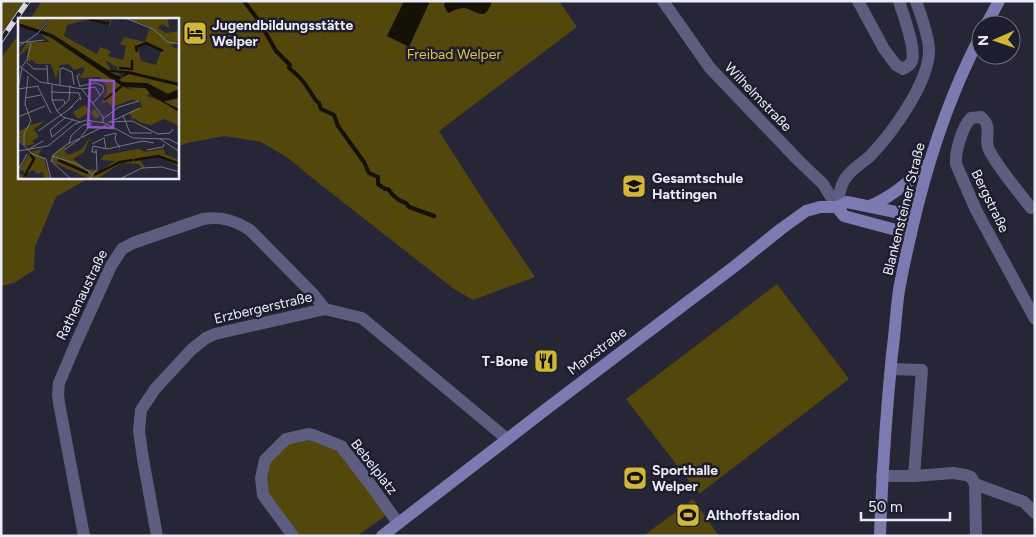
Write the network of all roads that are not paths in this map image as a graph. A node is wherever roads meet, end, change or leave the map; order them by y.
1 (663, 1) edge
2 (858, 1) edge
3 (899, 1) edge
4 (916, 1) edge
5 (999, 1) edge
6 (991, 15) edge
7 (971, 57) edge
8 (928, 164) junction
9 (870, 206) junction
10 (838, 207) junction
11 (1031, 208) dead end
12 (915, 216) junction
13 (911, 234) junction
14 (325, 309) junction
15 (1035, 319) edge
16 (891, 369) junction
17 (507, 439) junction
18 (882, 476) junction
19 (914, 476) junction
20 (975, 484) junction
21 (1030, 499) edge
22 (1035, 513) edge
23 (398, 523) junction
24 (84, 536) edge
25 (157, 536) edge
26 (293, 536) edge
27 (382, 536) edge
28 (880, 536) edge
29 (976, 536) edge

1 - 10 street, Wilhelmstraße
2 - 3 street
4 - 10 street
5 - 6 street
7 - 8 street, Blankensteiner Straße
8 - 9 street
8 - 12 street, Blankensteiner Straße
9 - 10 street, Marxstraße
9 - 12 street, Marxstraße
10 - 13 street
10 - 17 street, Marxstraße
11 - 15 street, Bergstraße
12 - 13 street, Blankensteiner Straße
13 - 16 street, Blankensteiner Straße
14 - 17 street, Erzbergerstraße
14 - 24 street, Rathenaustraße
14 - 25 street, Erzbergerstraße
16 - 18 street, Blankensteiner Straße
16 - 19 street
17 - 23 street, Marxstraße
18 - 19 street
18 - 28 street, Blankensteiner Straße
19 - 20 street
20 - 21 street
20 - 29 street
21 - 22 street
23 - 26 street, Bebelplatz
23 - 27 street, Marxstraße

